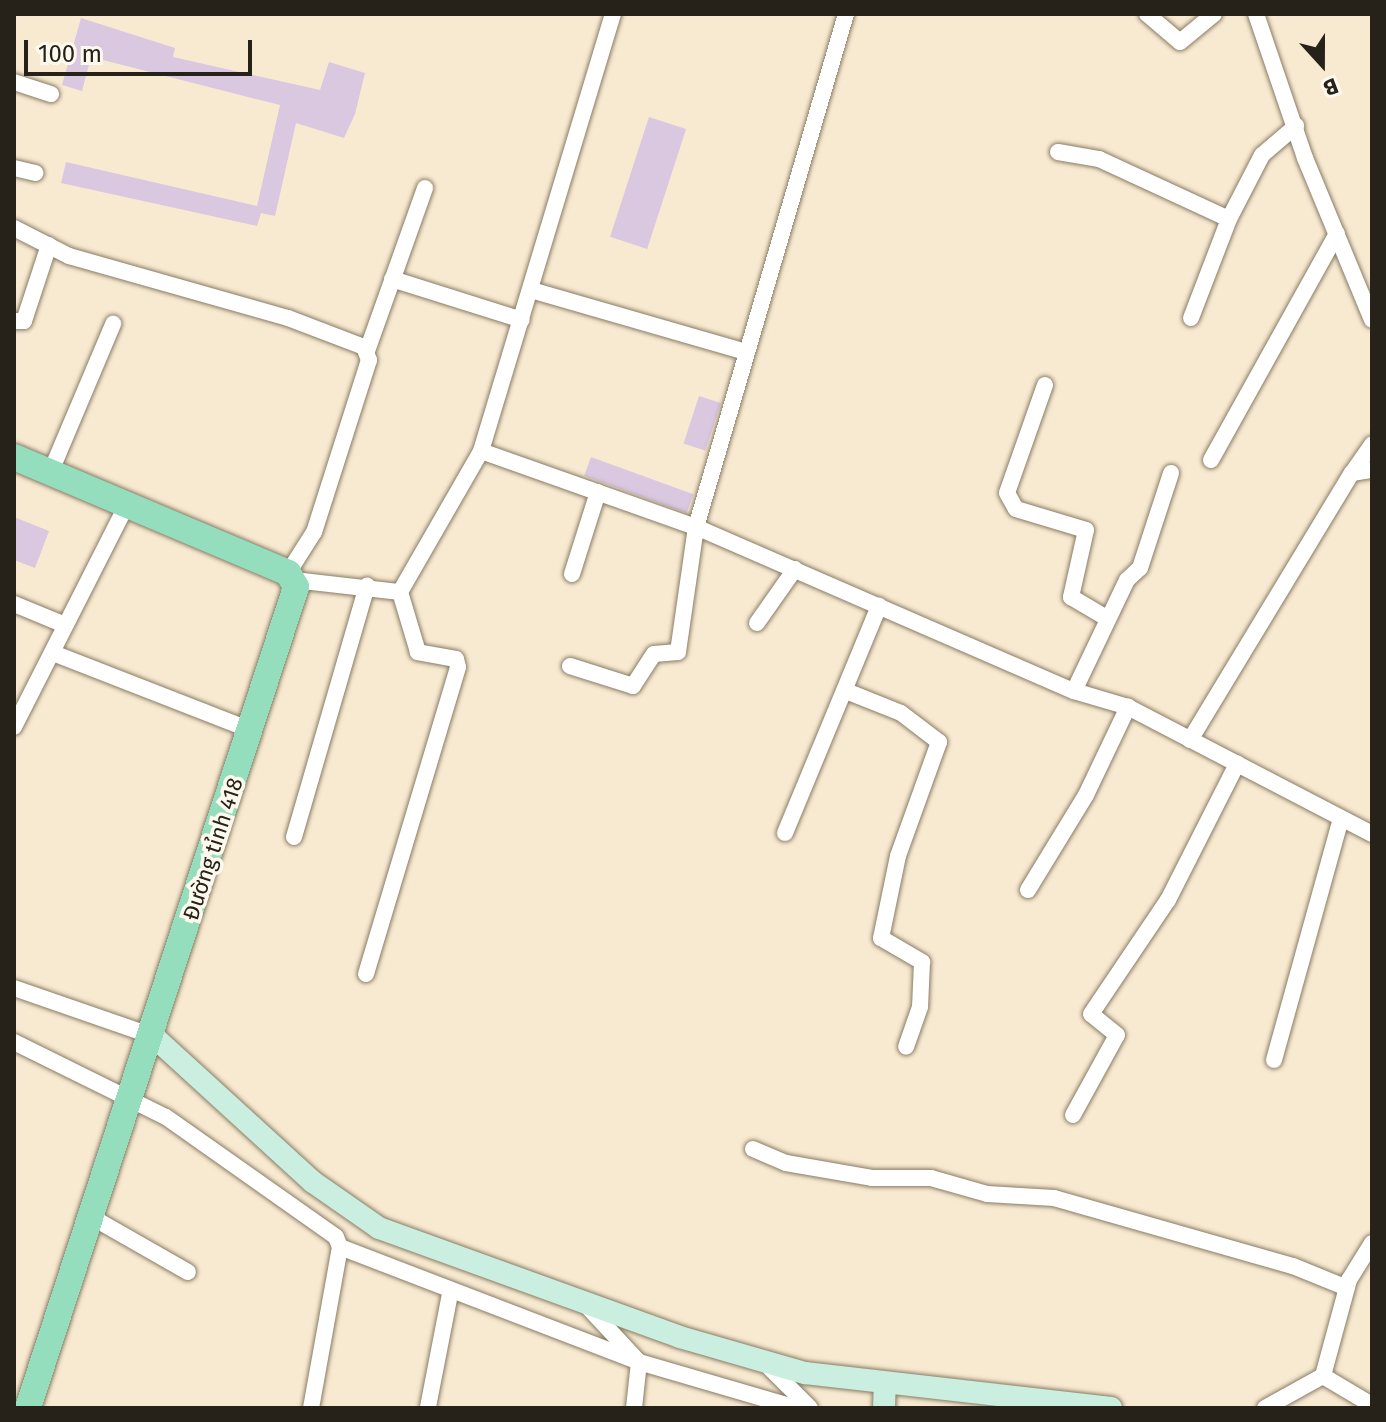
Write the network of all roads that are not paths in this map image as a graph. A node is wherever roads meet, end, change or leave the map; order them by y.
1 (613, 14) edge
2 (846, 14) edge
3 (1147, 14) edge
4 (1214, 14) edge
5 (1256, 14) edge
6 (14, 82) edge
7 (51, 94) dead end
8 (1296, 126) junction
9 (1058, 152) dead end
10 (14, 168) edge
11 (35, 173) dead end
12 (425, 188) dead end
13 (1229, 219) junction
14 (14, 228) edge
15 (1337, 234) junction
16 (49, 245) junction
17 (392, 279) junction
18 (531, 290) junction
19 (1191, 318) dead end
20 (522, 320) junction
21 (1372, 320) edge
22 (14, 321) edge
23 (113, 324) dead end
24 (367, 351) junction
25 (743, 351) junction
26 (1045, 385) dead end
27 (1372, 444) edge
28 (481, 451) junction
29 (14, 457) edge
30 (1211, 460) dead end
31 (1372, 470) edge
32 (51, 471) junction
33 (1171, 473) dead end
34 (1352, 473) junction
35 (598, 492) junction
36 (127, 504) junction
37 (696, 527) junction
38 (795, 569) junction
39 (572, 574) dead end
40 (291, 576) junction
41 (367, 585) junction
42 (400, 592) junction
43 (14, 604) edge
44 (879, 606) junction
45 (1108, 619) junction
46 (757, 623) dead end
47 (65, 625) junction
48 (53, 653) junction
49 (570, 666) dead end
50 (846, 691) junction
51 (1074, 691) junction
52 (1128, 707) junction
53 (14, 727) edge
54 (251, 730) junction
55 (1190, 740) junction
56 (1237, 764) junction
57 (1341, 819) junction
58 (785, 833) dead end
59 (1372, 834) edge
60 (294, 837) dead end
61 (1028, 890) dead end
62 (366, 974) dead end
63 (14, 988) edge
64 (153, 1036) junction
65 (14, 1042) edge
66 (906, 1047) dead end
67 (1274, 1060) dead end
68 (130, 1099) junction
69 (1073, 1115) dead end
70 (753, 1149) dead end
71 (88, 1215) junction
72 (1372, 1243) edge
73 (340, 1247) junction
74 (188, 1272) dead end
75 (1347, 1288) junction
76 (450, 1294) junction
77 (582, 1301) junction
78 (761, 1360) junction
79 (639, 1362) junction
80 (1323, 1376) junction
81 (885, 1383) junction
82 (1372, 1405) edge
83 (428, 1407) edge
84 (28, 1408) edge
85 (311, 1408) edge
86 (634, 1408) edge
87 (796, 1408) edge
88 (810, 1408) edge
89 (884, 1408) edge
90 (1111, 1408) edge
91 (1265, 1408) edge

1 - 18 street
2 - 25 street
3 - 4 street
5 - 8 street
6 - 7 street
8 - 13 street
8 - 15 street
9 - 13 street
10 - 11 street
12 - 17 street
13 - 19 street
14 - 16 street
15 - 21 street
15 - 30 street
16 - 22 street
16 - 24 street
17 - 20 street
17 - 24 street
18 - 20 street
18 - 25 street
20 - 28 street
23 - 32 street
24 - 40 street
25 - 37 street
26 - 45 street
27 - 34 street
28 - 35 street
28 - 42 street
29 - 32 main road
31 - 34 street
32 - 36 main road
33 - 45 street
34 - 55 street
35 - 37 street
35 - 39 street
36 - 40 main road
36 - 47 street
37 - 38 street
37 - 49 street
38 - 44 street
38 - 46 street
40 - 41 street
40 - 54 main road, Đường tỉnh 418
41 - 42 street
41 - 60 street
42 - 62 street
43 - 47 street
44 - 50 street
44 - 51 street
45 - 51 street
47 - 48 street
48 - 53 street
48 - 54 street
50 - 58 street
50 - 66 street
51 - 52 street
52 - 55 street
52 - 61 street
54 - 64 main road, Đường tỉnh 418
55 - 56 street
56 - 57 street
56 - 69 street
57 - 59 street
57 - 67 street
63 - 64 street
64 - 68 main road, Đường tỉnh 418
64 - 77 main road
65 - 68 street
68 - 71 main road, Đường tỉnh 418
68 - 73 street
70 - 75 street
71 - 74 street
71 - 84 main road, Đường tỉnh 418
72 - 75 street
73 - 76 street
73 - 85 street
75 - 80 street
76 - 79 street
76 - 83 street
77 - 78 main road
77 - 79 street
78 - 81 main road
78 - 88 street
79 - 86 street
79 - 87 street
80 - 82 street
80 - 91 street
81 - 89 main road
81 - 90 main road

